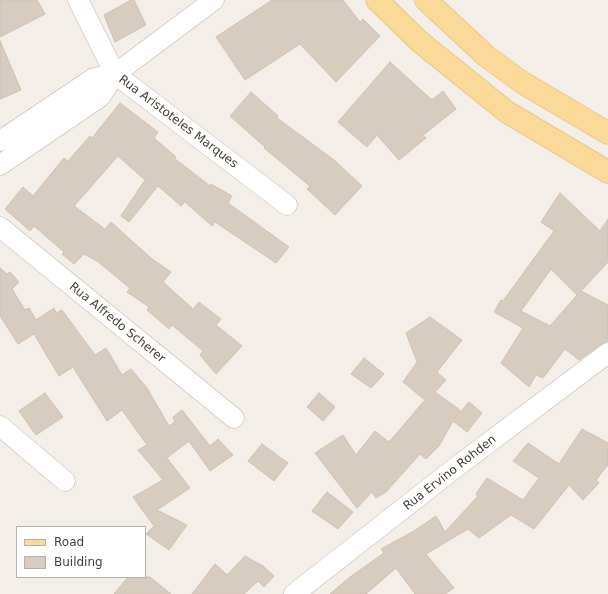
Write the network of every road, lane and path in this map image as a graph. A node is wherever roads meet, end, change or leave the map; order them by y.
1 (78, 0) edge
2 (214, 0) edge
3 (377, 0) edge
4 (426, 0) edge
5 (115, 74) junction
6 (608, 133) edge
7 (0, 141) edge
8 (0, 165) edge
9 (608, 172) edge
10 (288, 205) dead end
11 (0, 227) edge
12 (608, 353) edge
13 (234, 418) dead end
14 (0, 426) edge
15 (65, 481) dead end
16 (294, 594) edge

1 - 5 street, Rua Aristoteles Marques
2 - 5 street
3 - 9 main road
4 - 6 main road
5 - 7 street
5 - 8 street
5 - 10 street, Rua Aristoteles Marques
11 - 13 street, Rua Alfredo Scherer
12 - 16 street, Rua Ervino Rohden
14 - 15 street

